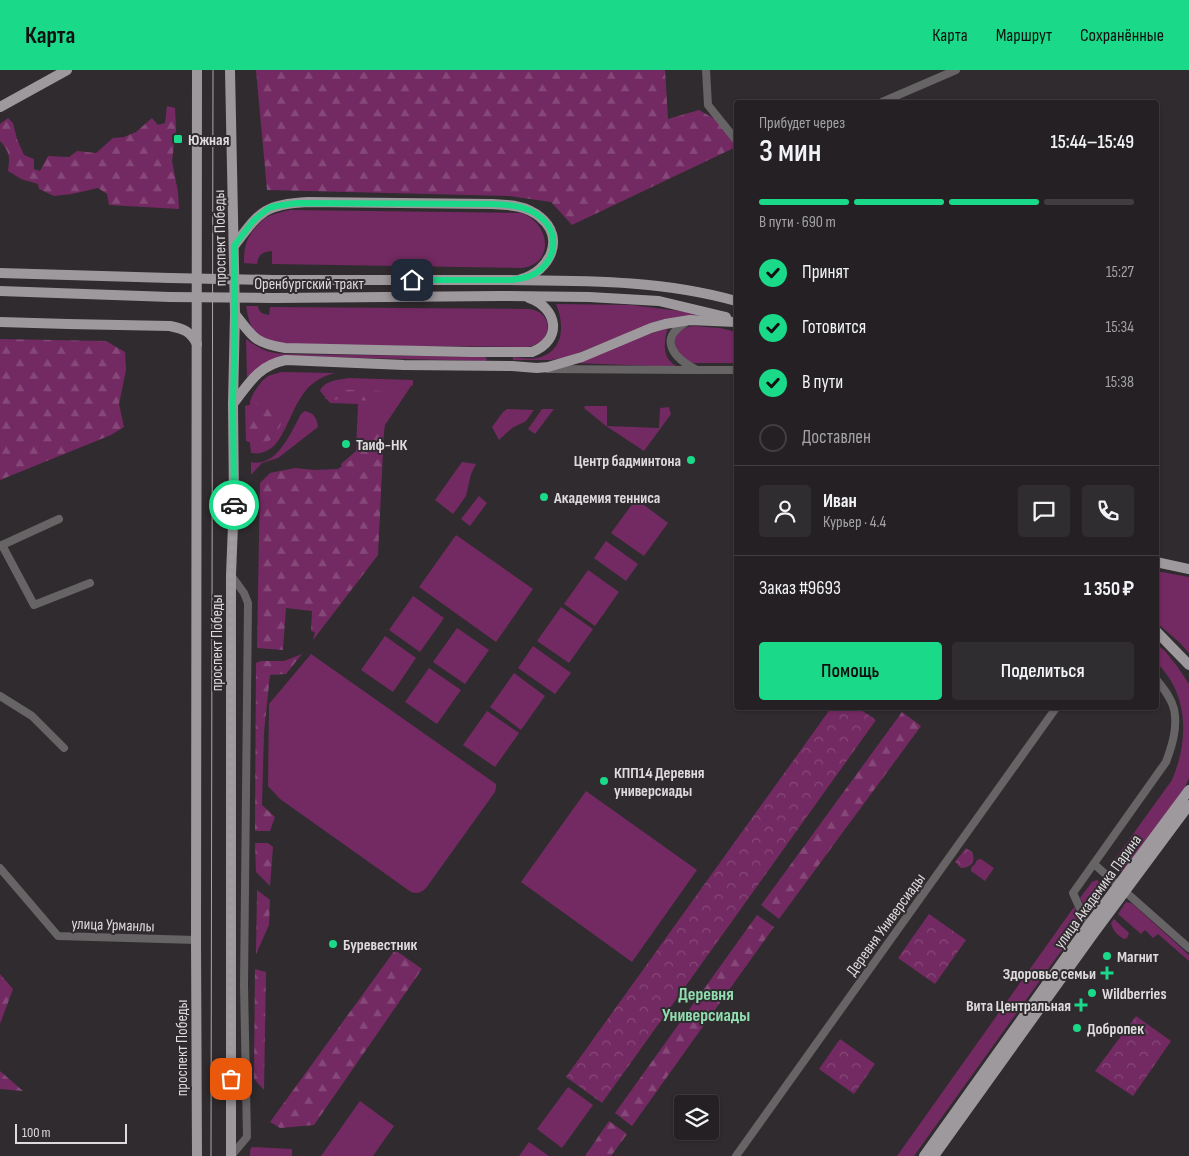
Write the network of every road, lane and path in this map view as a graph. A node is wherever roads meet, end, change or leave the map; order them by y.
1 (66, 70) edge
2 (197, 70) edge
3 (230, 70) edge
4 (706, 70) edge
5 (956, 70) edge
6 (887, 100) edge
7 (0, 107) edge
8 (734, 138) edge
9 (234, 246) junction
10 (0, 272) edge
11 (510, 280) junction
12 (0, 291) edge
13 (523, 296) junction
14 (734, 301) edge
15 (235, 314) junction
16 (690, 320) junction
17 (734, 320) edge
18 (734, 321) edge
19 (0, 322) edge
20 (196, 344) junction
21 (537, 368) junction
22 (699, 370) junction
23 (734, 370) edge
24 (233, 404) junction
25 (59, 519) dead end
26 (1, 545) edge
27 (1159, 563) edge
28 (1189, 569) edge
29 (231, 575) junction
30 (90, 583) dead end
31 (1159, 634) edge
32 (1189, 666) edge
33 (1159, 683) edge
34 (0, 696) edge
35 (1055, 710) edge
36 (64, 748) dead end
37 (1189, 790) edge
38 (1189, 805) edge
39 (1094, 864) junction
40 (0, 868) edge
41 (1122, 889) junction
42 (1088, 926) junction
43 (196, 940) junction
44 (1189, 948) edge
45 (197, 1156) edge
46 (231, 1156) edge
47 (736, 1156) edge
48 (924, 1156) edge
49 (934, 1156) edge

1 - 7 main road
2 - 20 main road, проспект Победы
3 - 9 main road, проспект Победы
4 - 8 street
5 - 6 street
9 - 11 main road
9 - 15 main road, проспект Победы
10 - 11 main road, Оренбургский тракт, bridge
11 - 14 main road, Оренбургский тракт
12 - 13 main road, Оренбургский тракт, bridge
13 - 15 main road
13 - 17 main road, Оренбургский тракт
15 - 24 main road, проспект Победы
16 - 18 main road
16 - 21 main road
16 - 22 street
19 - 20 main road
20 - 43 main road, проспект Победы
21 - 22 street
21 - 24 main road
22 - 23 street
24 - 29 main road, проспект Победы
25 - 26 street
26 - 30 street
27 - 28 main road
29 - 46 main road, проспект Победы
29 - 46 street
31 - 32 main road
33 - 39 street
34 - 36 street
35 - 47 street, Деревня Универсиады
37 - 41 main road, улица Академика Парина
38 - 41 main road, улица Академика Парина
39 - 41 street
39 - 42 street
40 - 43 street, улица Урманлы
41 - 42 main road, улица Академика Парина
41 - 44 street
41 - 49 main road, улица Академика Парина
42 - 48 main road, улица Академика Парина
43 - 45 main road, проспект Победы

